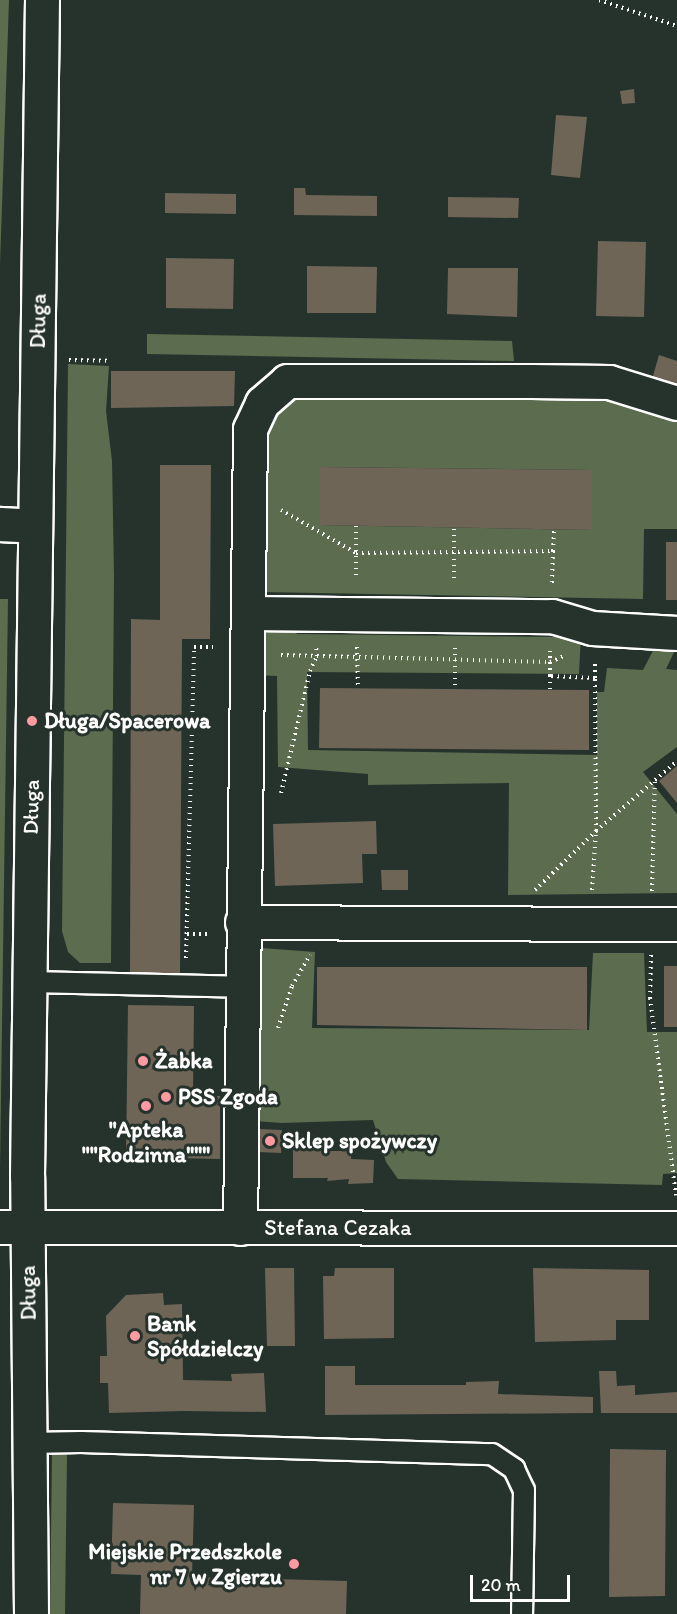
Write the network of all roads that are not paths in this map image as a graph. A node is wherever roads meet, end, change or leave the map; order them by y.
1 (42, 0) edge
2 (677, 403) edge
3 (0, 524) edge
4 (34, 526) junction
5 (248, 613) junction
6 (677, 633) edge
7 (242, 922) junction
8 (664, 924) edge
9 (29, 982) junction
10 (242, 987) junction
11 (14, 1227) edge
12 (240, 1228) junction
13 (677, 1228) edge
14 (28, 1443) junction
15 (31, 1614) edge
16 (522, 1614) edge

1 - 4 street, Długa
2 - 5 street
3 - 4 street
4 - 9 street, Długa
5 - 6 street
5 - 7 street
7 - 8 street
7 - 10 street
9 - 10 lane
9 - 11 street, Długa
10 - 12 street
11 - 12 street, Stefana Cezaka
11 - 14 street, Długa
12 - 13 street, Stefana Cezaka
14 - 15 street, Długa
14 - 16 lane

